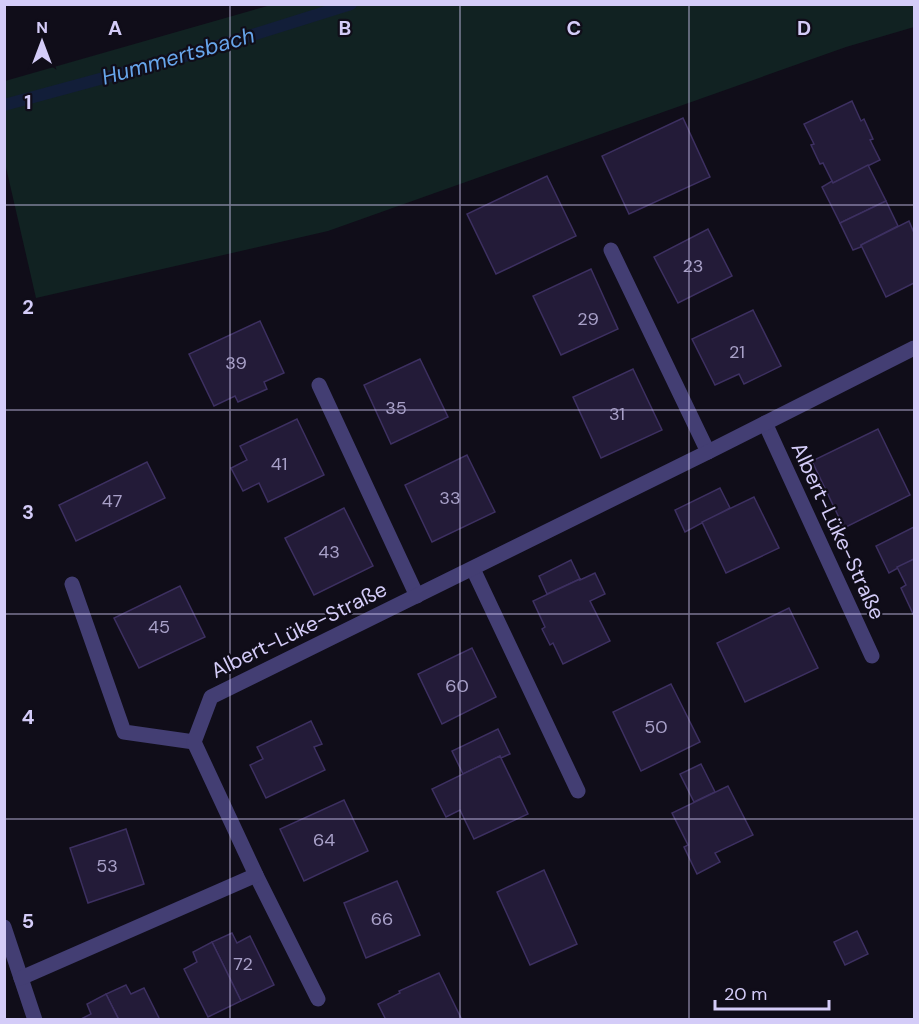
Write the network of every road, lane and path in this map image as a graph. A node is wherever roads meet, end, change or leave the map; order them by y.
1 (611, 250) dead end
2 (915, 348) edge
3 (319, 386) dead end
4 (765, 423) junction
5 (708, 452) junction
6 (473, 569) junction
7 (72, 584) dead end
8 (417, 596) junction
9 (872, 656) dead end
10 (194, 742) junction
11 (578, 792) dead end
12 (256, 875) junction
13 (4, 927) edge
14 (21, 978) junction
15 (318, 999) dead end
16 (35, 1020) edge

1 - 5 street
2 - 4 street, Albert-Lüke-Straße
3 - 8 street, Albert-Lüke-Straße
4 - 5 street, Albert-Lüke-Straße
4 - 9 street, Albert-Lüke-Straße
5 - 6 street, Albert-Lüke-Straße
6 - 8 street, Albert-Lüke-Straße
6 - 11 street
7 - 10 street
8 - 10 street, Albert-Lüke-Straße
10 - 12 street
12 - 14 street
12 - 15 street
13 - 14 street
14 - 16 street

